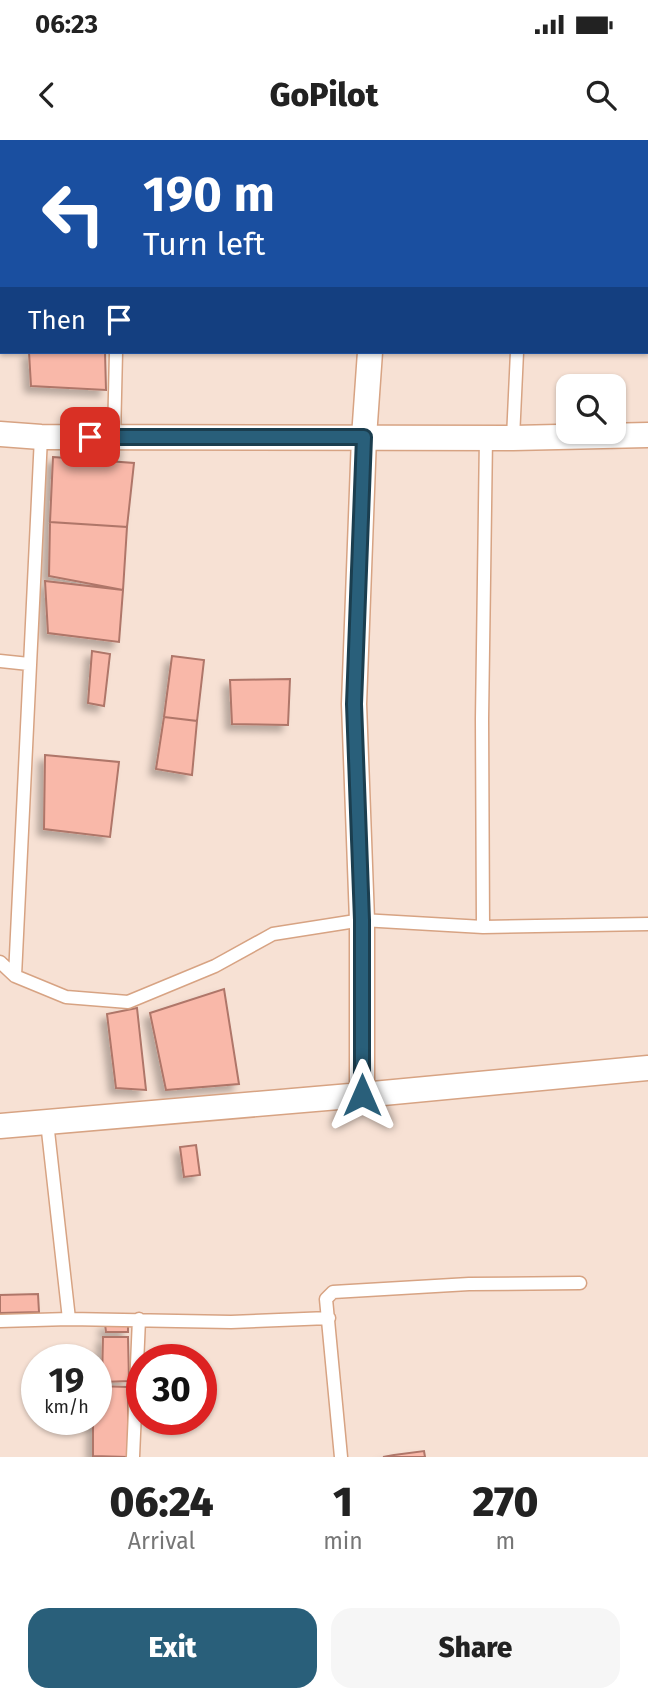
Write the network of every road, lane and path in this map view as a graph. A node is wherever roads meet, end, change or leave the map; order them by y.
1 (116, 354) edge
2 (370, 354) edge
3 (517, 354) edge
4 (0, 434) edge
5 (648, 435) edge
6 (41, 437) junction
7 (114, 437) junction
8 (364, 437) junction
9 (486, 438) junction
10 (513, 438) junction
11 (0, 661) edge
12 (29, 664) junction
13 (362, 920) junction
14 (648, 924) edge
15 (483, 927) junction
16 (0, 962) edge
17 (15, 976) junction
18 (648, 1068) edge
19 (362, 1095) junction
20 (47, 1122) junction
21 (0, 1126) edge
22 (580, 1283) dead end
23 (329, 1318) junction
24 (69, 1319) junction
25 (139, 1319) junction
26 (0, 1321) edge
27 (133, 1457) edge
28 (341, 1457) edge

1 - 7 lane
2 - 8 street
3 - 10 lane
4 - 6 street
5 - 10 street
6 - 7 street
6 - 12 lane
7 - 8 street
8 - 9 street
8 - 13 street
9 - 10 street
9 - 15 lane
11 - 12 lane
12 - 17 lane
13 - 15 lane
13 - 17 lane
13 - 19 street
14 - 15 lane
16 - 17 lane
18 - 19 street
19 - 20 street
20 - 21 street
20 - 24 lane
22 - 23 lane
23 - 25 lane
23 - 28 lane
24 - 25 lane
24 - 26 lane
25 - 27 lane

